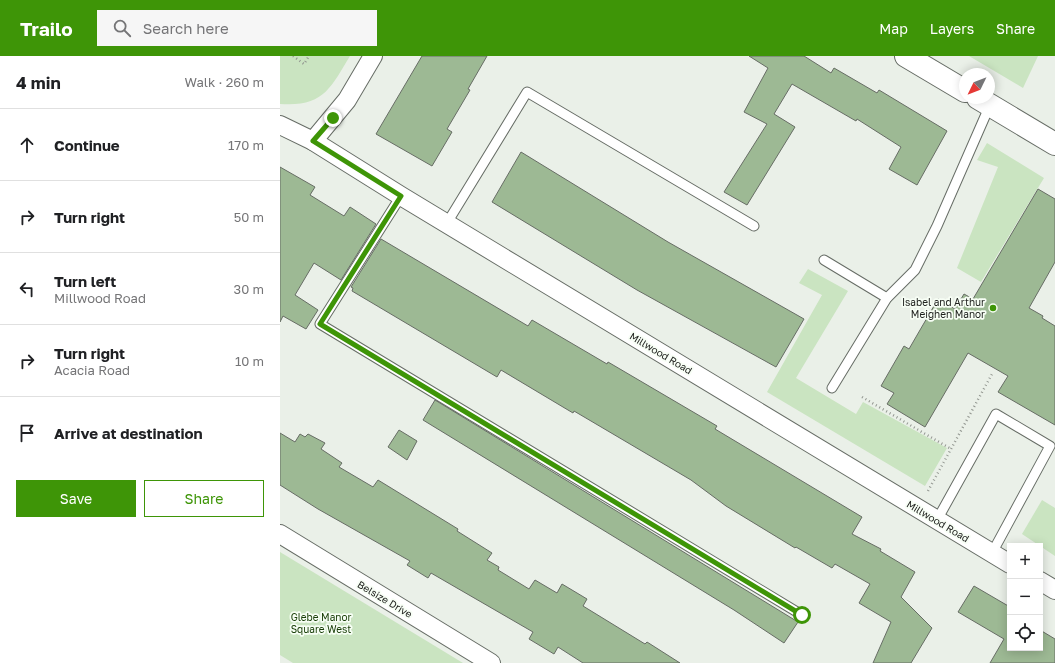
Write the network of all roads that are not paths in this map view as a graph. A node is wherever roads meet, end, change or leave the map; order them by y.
1 (373, 56) edge
2 (906, 56) edge
3 (959, 87) edge
4 (983, 104) edge
5 (987, 104) edge
6 (280, 125) edge
7 (313, 141) junction
8 (1055, 144) edge
9 (401, 196) junction
10 (447, 223) junction
11 (754, 226) dead end
12 (824, 260) dead end
13 (888, 298) junction
14 (832, 388) dead end
15 (937, 520) junction
16 (280, 534) edge
17 (992, 553) junction
18 (1007, 562) edge
19 (1043, 583) edge
20 (1055, 590) edge
21 (802, 615) dead end
22 (491, 663) edge

1 - 7 street
2 - 3 street
4 - 13 lane
5 - 8 street
6 - 7 street, Millwood Road
7 - 9 street, Millwood Road
9 - 10 street, Millwood Road
9 - 21 lane
10 - 11 lane
10 - 15 street, Millwood Road
12 - 13 lane
13 - 14 lane
15 - 17 street, Millwood Road
15 - 17 lane
16 - 22 street, Belsize Drive
17 - 18 street, Millwood Road
19 - 20 street

